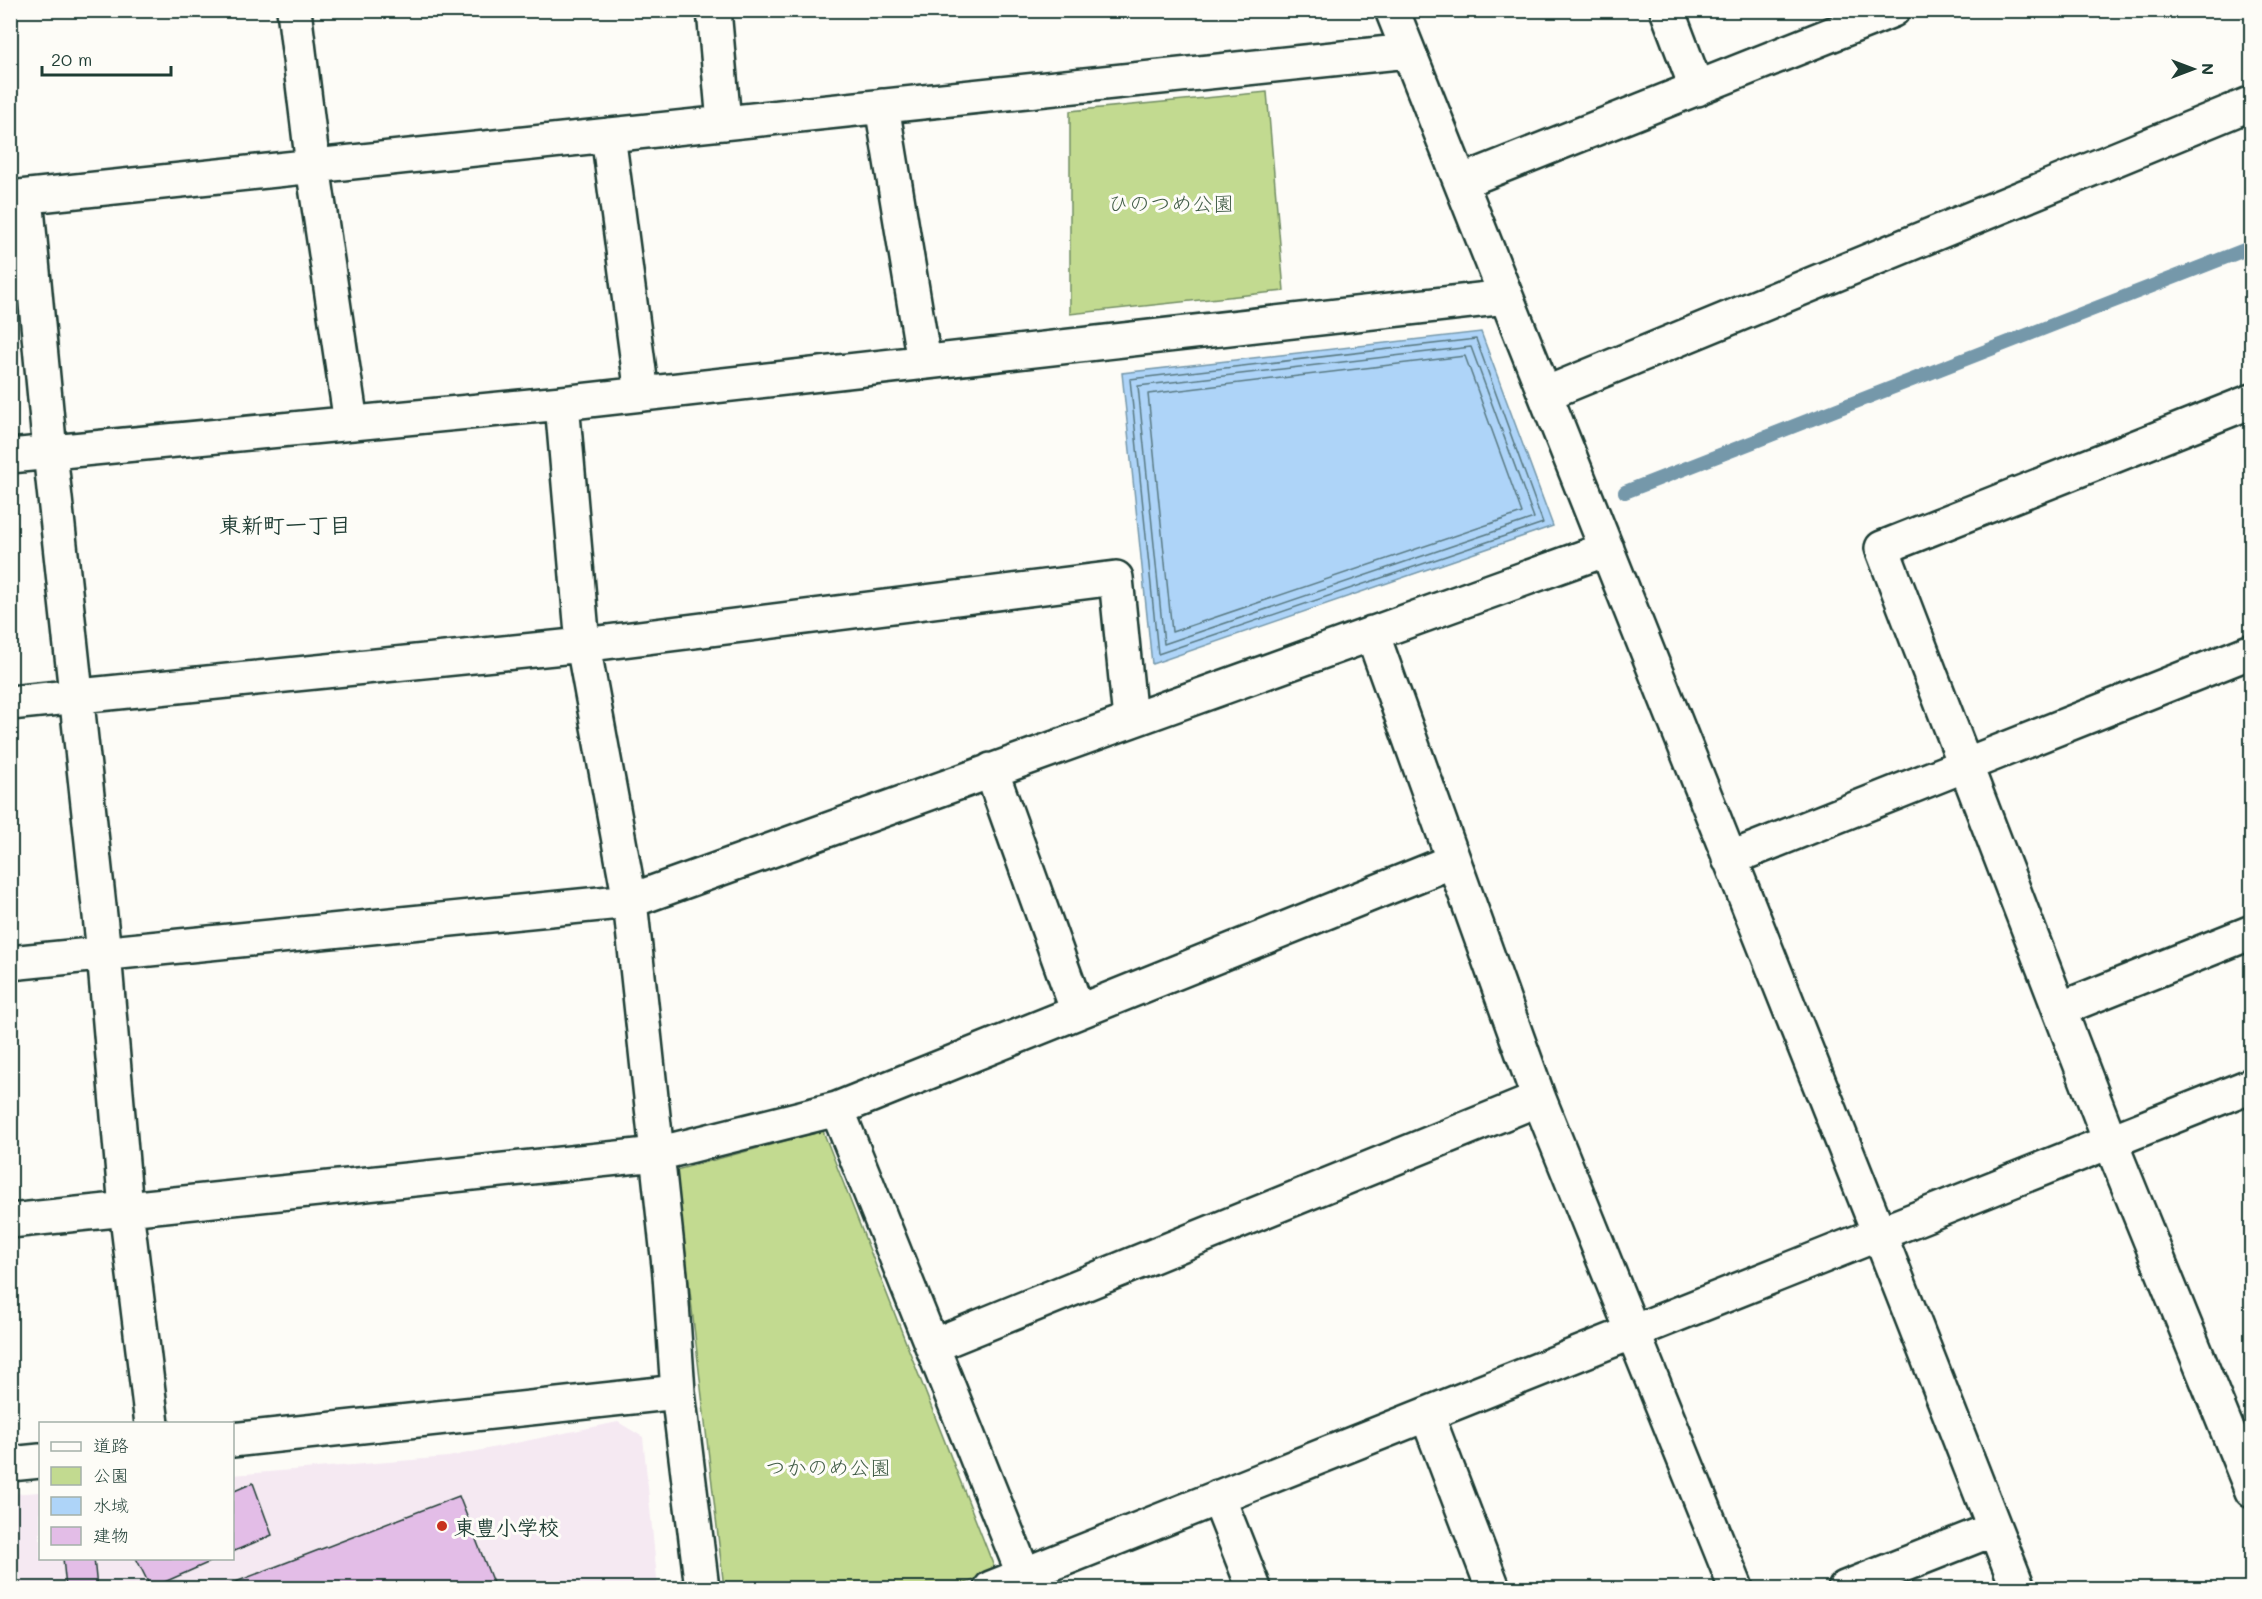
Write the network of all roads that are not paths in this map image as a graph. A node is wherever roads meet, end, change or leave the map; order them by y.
1 (294, 10) edge
2 (714, 10) edge
3 (1392, 10) edge
4 (1667, 10) edge
5 (1893, 10) edge
6 (1408, 51) junction
7 (1696, 89) junction
8 (2252, 103) edge
9 (882, 106) junction
10 (724, 123) junction
11 (608, 135) junction
12 (313, 166) junction
13 (1461, 182) junction
14 (18, 197) edge
15 (1506, 297) junction
16 (924, 362) junction
17 (642, 394) junction
18 (1545, 394) junction
19 (2252, 401) edge
20 (562, 403) junction
21 (351, 423) junction
22 (50, 452) junction
23 (10, 456) edge
24 (1607, 549) junction
25 (1372, 633) junction
26 (583, 645) junction
27 (2252, 651) edge
28 (78, 696) junction
29 (10, 703) edge
30 (1130, 720) junction
31 (1966, 763) junction
32 (991, 770) junction
33 (1729, 860) junction
34 (1453, 861) junction
35 (630, 901) junction
36 (2252, 932) edge
37 (104, 953) junction
38 (10, 963) edge
39 (2060, 1010) junction
40 (1078, 1012) junction
41 (2252, 1085) edge
42 (1539, 1099) junction
43 (837, 1109) junction
44 (2110, 1141) junction
45 (657, 1154) junction
46 (126, 1209) junction
47 (10, 1221) edge
48 (1880, 1233) junction
49 (1632, 1331) junction
50 (932, 1346) junction
51 (678, 1392) junction
52 (1427, 1414) junction
53 (152, 1422) edge
54 (234, 1440) edge
55 (39, 1461) edge
56 (10, 1464) edge
57 (2252, 1491) edge
58 (1218, 1497) junction
59 (1994, 1529) junction
60 (1026, 1582) edge
61 (702, 1588) edge
62 (991, 1588) edge
63 (1254, 1588) edge
64 (1493, 1588) edge
65 (1736, 1588) edge
66 (1845, 1588) edge
67 (2018, 1588) edge

1 - 12 street
2 - 10 street
3 - 6 street
4 - 7 street
5 - 7 street
6 - 9 street
6 - 13 street
7 - 13 street
8 - 18 street
9 - 10 street
9 - 16 street
10 - 11 street
11 - 12 street
11 - 17 street
12 - 14 street
12 - 21 street
13 - 15 street
14 - 22 street
15 - 16 street
15 - 18 street
16 - 17 street
17 - 20 street
18 - 24 street
19 - 31 street
20 - 21 street
20 - 26 street
21 - 22 street
22 - 23 street
22 - 28 street
24 - 25 street
24 - 33 street
25 - 30 street
25 - 34 street
26 - 28 street
26 - 30 street
26 - 35 street
27 - 31 street
28 - 29 street
28 - 37 street
30 - 32 street
31 - 33 street
31 - 39 street
32 - 35 street
32 - 40 street
33 - 48 street
34 - 40 street
34 - 42 street
35 - 37 street
35 - 45 street
36 - 39 street
37 - 38 street
37 - 46 street
39 - 44 street
40 - 43 street
41 - 44 street
42 - 49 street
42 - 50 street
43 - 45 street
43 - 50 street
44 - 48 street
44 - 57 street
45 - 46 street
45 - 51 street
46 - 47 street
46 - 53 street
48 - 49 street
48 - 59 street
49 - 52 street
49 - 65 street
50 - 60 street
51 - 54 street
51 - 61 street
52 - 58 street
52 - 64 street
55 - 56 street
58 - 60 street
58 - 63 street
59 - 66 street
59 - 67 street
60 - 62 street

